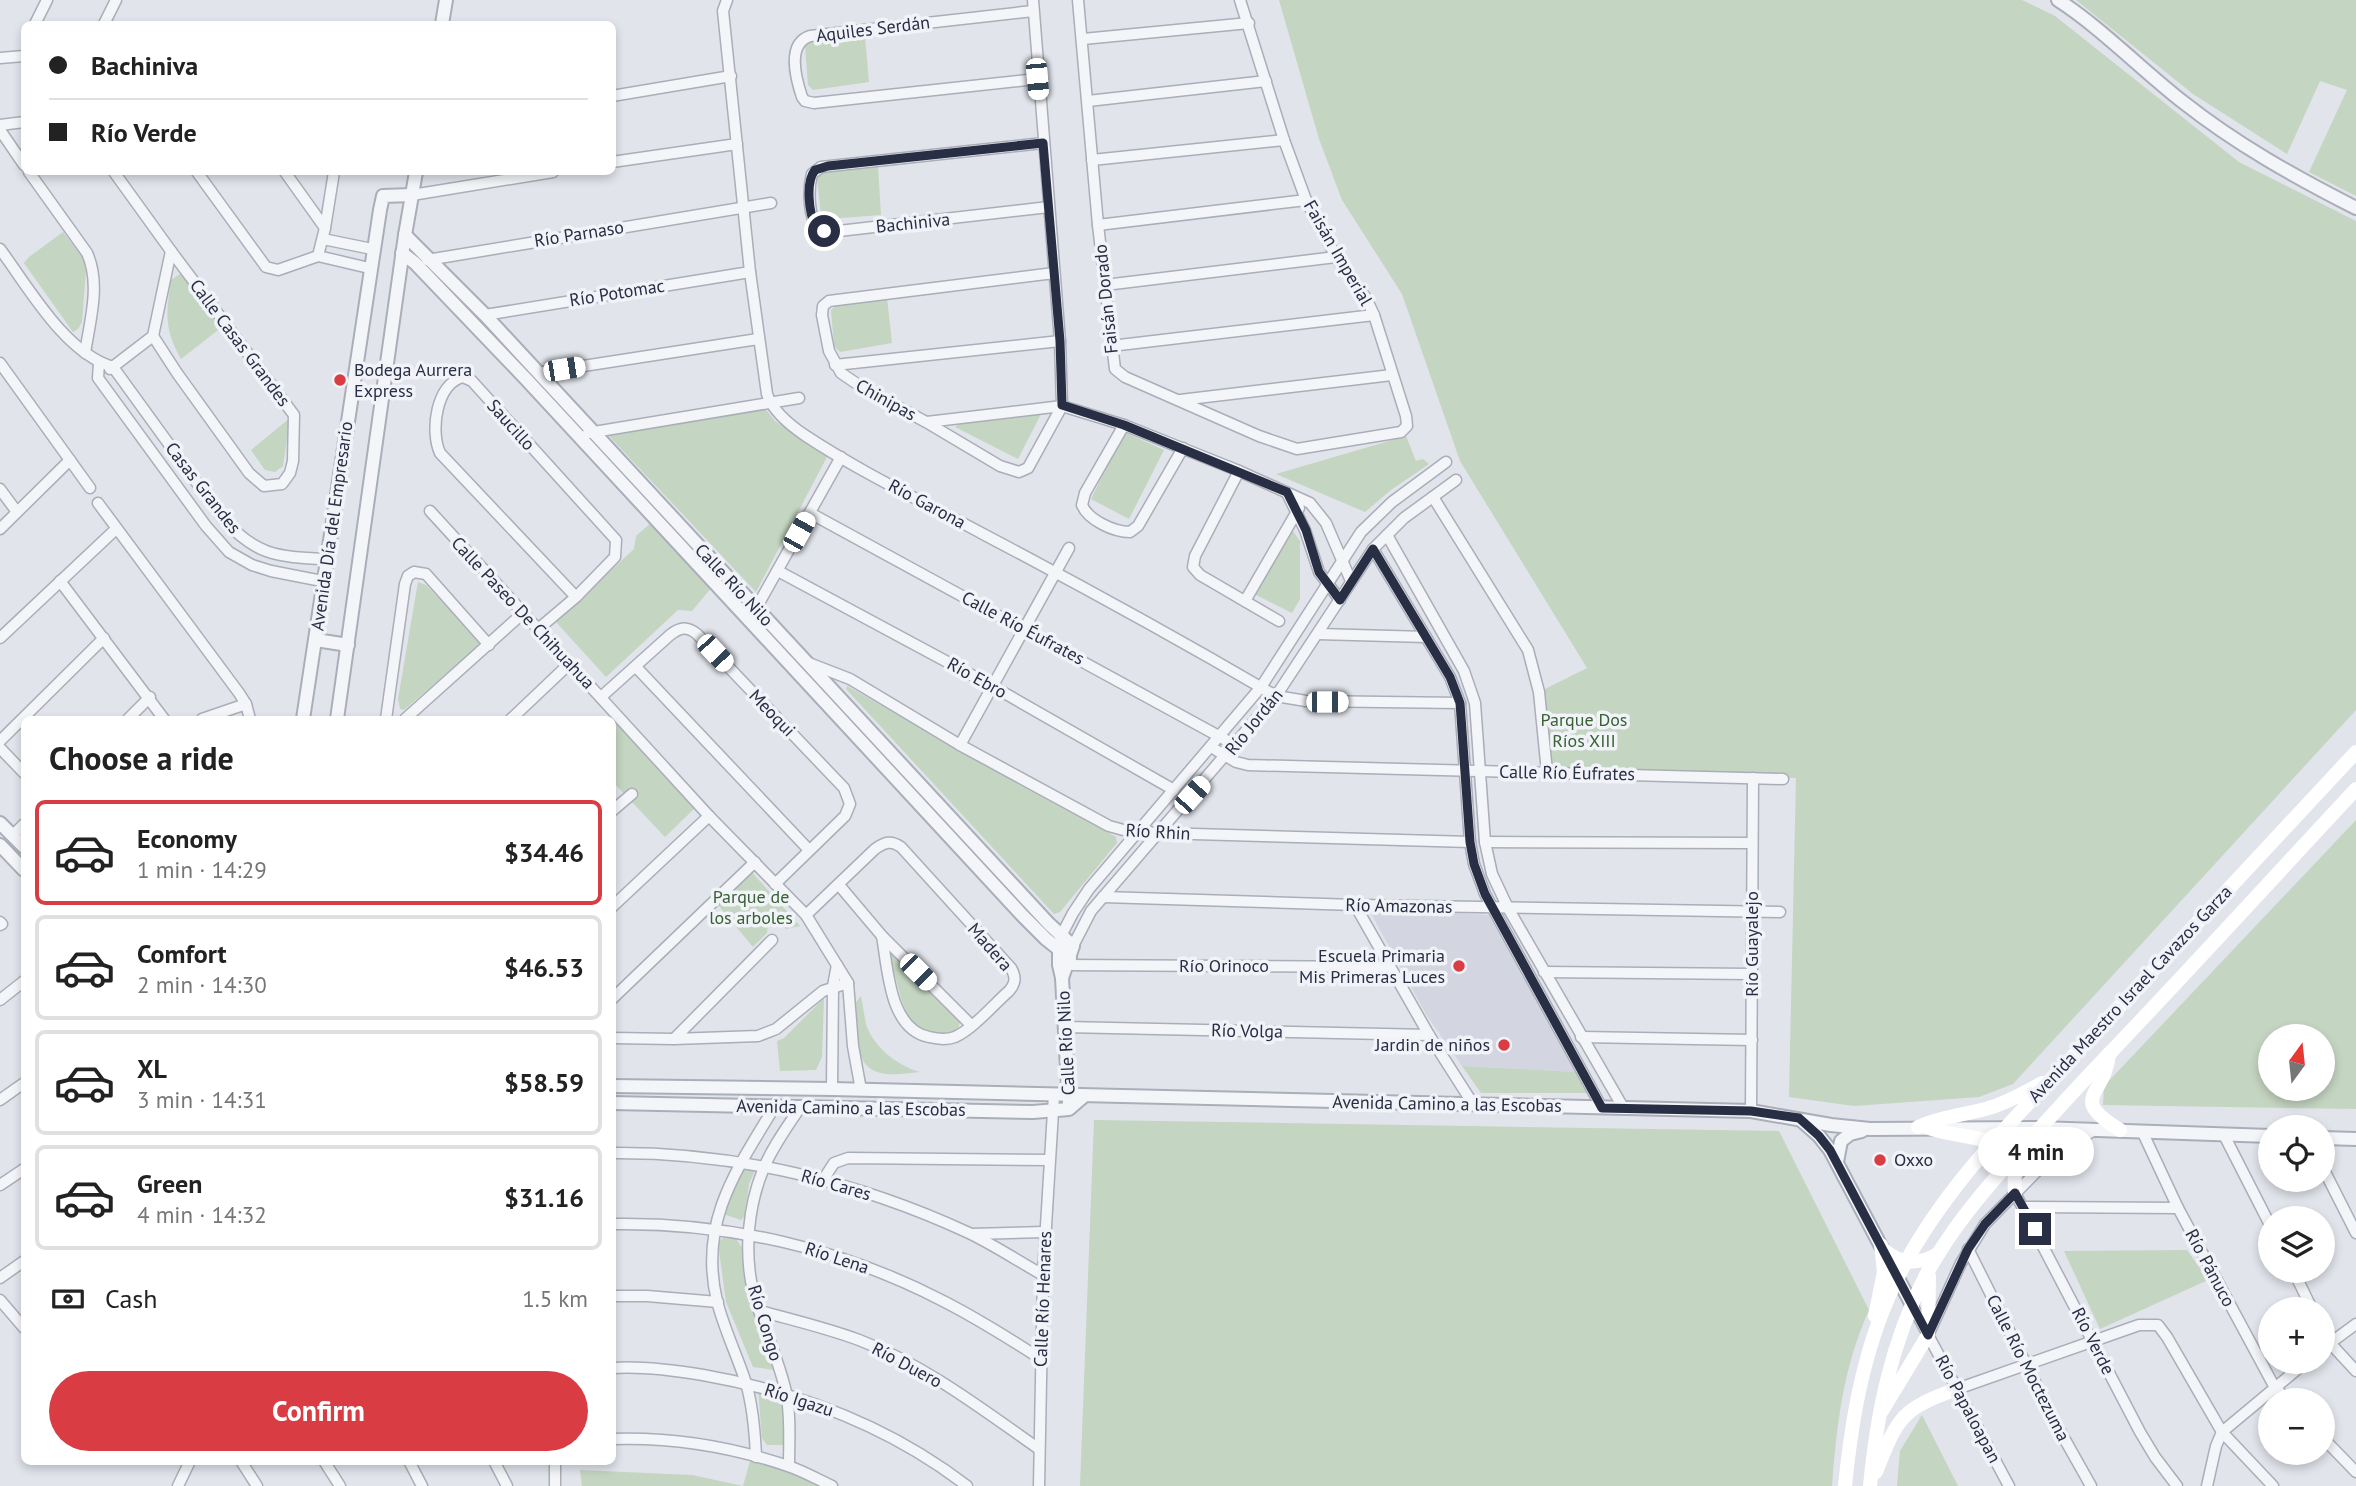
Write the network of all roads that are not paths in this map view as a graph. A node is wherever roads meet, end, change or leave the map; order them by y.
1 (47, 0) edge
2 (116, 0) edge
3 (446, 0) edge
4 (727, 0) edge
5 (1079, 0) edge
6 (1240, 0) edge
7 (2058, 0) edge
8 (1033, 5) edge
9 (36, 21) edge
10 (106, 21) edge
11 (442, 21) edge
12 (1249, 23) junction
13 (1083, 39) junction
14 (21, 53) edge
15 (0, 58) edge
16 (731, 76) junction
17 (1037, 79) junction
18 (1266, 81) junction
19 (616, 95) edge
20 (1088, 101) junction
21 (21, 122) edge
22 (0, 125) edge
23 (0, 130) edge
24 (1284, 139) junction
25 (1043, 143) junction
26 (737, 144) junction
27 (1092, 160) junction
28 (21, 161) edge
29 (616, 161) edge
30 (31, 175) edge
31 (116, 175) edge
32 (199, 175) edge
33 (287, 175) edge
34 (334, 175) edge
35 (415, 175) edge
36 (535, 175) edge
37 (412, 195) junction
38 (1306, 200) junction
39 (771, 203) dead end
40 (1049, 207) junction
41 (743, 208) junction
42 (2356, 208) edge
43 (1098, 225) junction
44 (326, 228) junction
45 (405, 235) junction
46 (323, 239) junction
47 (0, 249) edge
48 (372, 249) junction
49 (171, 251) junction
50 (402, 253) junction
51 (318, 256) junction
52 (1336, 257) junction
53 (429, 259) junction
54 (415, 264) junction
55 (369, 268) junction
56 (750, 272) junction
57 (1054, 273) junction
58 (1105, 285) junction
59 (485, 315) junction
60 (1374, 315) junction
61 (153, 336) junction
62 (758, 339) junction
63 (1060, 341) junction
64 (1111, 346) junction
65 (85, 352) junction
66 (0, 363) edge
67 (99, 363) junction
68 (835, 365) junction
69 (113, 367) junction
70 (538, 373) junction
71 (1392, 375) junction
72 (98, 377) junction
73 (799, 398) dead end
74 (1179, 400) junction
75 (770, 403) junction
76 (1062, 405) junction
77 (926, 422) junction
78 (1124, 425) junction
79 (1406, 426) joint
80 (593, 432) junction
81 (577, 435) junction
82 (1183, 448) junction
83 (841, 457) junction
84 (70, 460) junction
85 (1446, 462) dead end
86 (1239, 471) junction
87 (1456, 480) dead end
88 (90, 488) dead end
89 (0, 489) edge
90 (1287, 492) junction
91 (1433, 497) junction
92 (1303, 499) junction
93 (98, 503) dead end
94 (430, 511) dead end
95 (17, 512) junction
96 (1297, 512) junction
97 (810, 513) junction
98 (220, 516) junction
99 (206, 526) junction
100 (0, 529) edge
101 (117, 529) junction
102 (1387, 535) junction
103 (1069, 548) dead end
104 (1373, 549) junction
105 (326, 558) junction
106 (1341, 560) junction
107 (778, 571) junction
108 (1055, 572) junction
109 (60, 581) junction
110 (322, 581) junction
111 (1352, 581) junction
112 (1326, 584) junction
113 (576, 597) junction
114 (1340, 600) junction
115 (1245, 601) junction
116 (522, 614) junction
117 (752, 614) junction
118 (1279, 621) dead end
119 (537, 629) junction
120 (1024, 629) junction
121 (1318, 634) junction
122 (1426, 637) junction
123 (0, 638) edge
124 (104, 638) junction
125 (316, 640) junction
126 (348, 645) junction
127 (489, 645) junction
128 (804, 662) junction
129 (569, 665) junction
130 (636, 667) junction
131 (992, 686) junction
132 (1261, 687) junction
133 (1276, 696) junction
134 (150, 697) junction
135 (601, 697) junction
136 (1460, 703) junction
137 (246, 704) junction
138 (25, 716) edge
139 (131, 716) edge
140 (162, 716) edge
141 (211, 716) edge
142 (249, 716) edge
143 (303, 716) edge
144 (337, 716) edge
145 (386, 716) edge
146 (408, 716) edge
147 (513, 716) edge
148 (611, 716) edge
149 (21, 720) edge
150 (616, 721) edge
151 (1220, 736) junction
152 (0, 741) edge
153 (960, 745) junction
154 (1235, 745) junction
155 (1210, 747) junction
156 (0, 748) edge
157 (2356, 752) edge
158 (1226, 757) junction
159 (21, 770) edge
160 (1466, 771) junction
161 (1479, 771) junction
162 (1546, 772) junction
163 (1753, 778) junction
164 (1783, 779) dead end
165 (2356, 789) edge
166 (1174, 790) junction
167 (632, 794) dead end
168 (616, 808) edge
169 (709, 816) junction
170 (0, 823) edge
171 (21, 827) edge
172 (1137, 832) junction
173 (1159, 833) junction
174 (13, 835) junction
175 (1470, 842) junction
176 (1485, 842) junction
177 (1752, 843) junction
178 (21, 844) edge
179 (0, 845) edge
180 (809, 850) junction
181 (755, 863) junction
182 (21, 867) edge
183 (775, 884) junction
184 (839, 885) junction
185 (1103, 897) junction
186 (616, 903) edge
187 (1355, 905) junction
188 (1492, 907) junction
189 (1508, 908) junction
190 (1751, 912) junction
191 (1780, 912) dead end
192 (806, 915) junction
193 (882, 936) junction
194 (772, 940) dead end
195 (1059, 943) junction
196 (1066, 962) junction
197 (837, 965) junction
198 (1390, 967) junction
199 (1544, 972) junction
200 (1751, 974) junction
201 (21, 983) edge
202 (848, 984) junction
203 (833, 986) junction
204 (616, 995) edge
205 (0, 1000) edge
206 (2118, 1008) junction
207 (971, 1025) junction
208 (1065, 1027) junction
209 (1429, 1035) junction
210 (1581, 1037) junction
211 (616, 1038) edge
212 (674, 1039) junction
213 (1752, 1040) junction
214 (2109, 1054) junction
215 (2055, 1075) junction
216 (2082, 1082) junction
217 (21, 1085) edge
218 (616, 1086) edge
219 (668, 1087) junction
220 (832, 1089) junction
221 (861, 1090) junction
222 (1054, 1095) junction
223 (1068, 1095) junction
224 (1084, 1096) junction
225 (0, 1100) edge
226 (616, 1103) edge
227 (668, 1103) junction
228 (1473, 1104) junction
229 (775, 1106) junction
230 (801, 1106) junction
231 (1602, 1108) junction
232 (1069, 1109) junction
233 (1625, 1109) junction
234 (1751, 1111) junction
235 (1052, 1112) junction
236 (1799, 1118) junction
237 (1923, 1127) junction
238 (2007, 1127) junction
239 (2040, 1128) junction
240 (1870, 1129) junction
241 (2099, 1129) junction
242 (2120, 1130) junction
243 (2142, 1131) junction
244 (2224, 1135) junction
245 (2258, 1136) edge
246 (2335, 1138) edge
247 (2356, 1139) edge
248 (1994, 1142) junction
249 (616, 1153) edge
250 (2013, 1159) junction
251 (1049, 1160) junction
252 (740, 1162) junction
253 (1837, 1162) junction
254 (764, 1166) junction
255 (21, 1171) edge
256 (823, 1180) junction
257 (0, 1185) edge
258 (2335, 1192) edge
259 (2015, 1193) junction
260 (2260, 1206) edge
261 (2023, 1207) junction
262 (2178, 1208) junction
263 (616, 1224) edge
264 (716, 1228) junction
265 (1045, 1232) junction
266 (2356, 1233) edge
267 (749, 1234) junction
268 (971, 1234) junction
269 (1882, 1247) junction
270 (1968, 1249) junction
271 (1939, 1252) junction
272 (1906, 1262) junction
273 (21, 1263) edge
274 (1930, 1268) junction
275 (1043, 1275) junction
276 (0, 1278) edge
277 (1897, 1278) junction
278 (616, 1296) edge
279 (0, 1300) edge
280 (718, 1302) junction
281 (1912, 1305) junction
282 (760, 1311) junction
283 (21, 1324) edge
284 (2356, 1324) edge
285 (1877, 1331) junction
286 (1928, 1335) junction
287 (2335, 1339) edge
288 (2094, 1342) junction
289 (2335, 1354) edge
290 (1041, 1359) junction
291 (2027, 1366) junction
292 (616, 1368) edge
293 (2356, 1371) edge
294 (2290, 1374) edge
295 (746, 1383) junction
296 (2274, 1386) junction
297 (1957, 1389) junction
298 (786, 1393) junction
299 (1877, 1418) junction
300 (2222, 1432) junction
301 (616, 1439) edge
302 (1040, 1449) junction
303 (2335, 1450) edge
304 (756, 1457) junction
305 (188, 1465) edge
306 (244, 1465) edge
307 (327, 1465) edge
308 (411, 1465) edge
309 (496, 1465) edge
310 (555, 1465) edge
311 (789, 1466) junction
312 (2356, 1472) edge
313 (178, 1486) edge
314 (257, 1486) edge
315 (340, 1486) edge
316 (422, 1486) edge
317 (507, 1486) edge
318 (555, 1486) edge
319 (832, 1486) edge
320 (967, 1486) edge
321 (1039, 1486) edge
322 (1845, 1486) edge
323 (1870, 1486) edge
324 (2009, 1486) edge
325 (2091, 1486) edge
326 (2177, 1486) edge
327 (2207, 1486) edge
328 (2273, 1486) edge

1 - 9 street
2 - 10 street
3 - 11 street
4 - 16 street
5 - 13 street, Faisán Dorado
6 - 12 street, Faisán Imperial
7 - 42 street
8 - 17 street
8 - 17 street, Aquiles Serdán
12 - 13 street
12 - 18 street, Faisán Imperial
13 - 20 street, Faisán Dorado
14 - 15 street
16 - 19 street
16 - 26 street
17 - 25 street
18 - 20 street
18 - 24 street, Faisán Imperial
20 - 27 street, Faisán Dorado
21 - 22 street
23 - 28 street
24 - 27 street
24 - 38 street, Faisán Imperial
25 - 40 street
25 - 40 street, Bachiniva
26 - 29 street
26 - 41 street
27 - 43 street, Faisán Dorado
30 - 65 street
31 - 49 street, Calle Casas Grandes
32 - 51 street
33 - 44 street
34 - 44 street
35 - 37 street, Avenida Día del Empresario
36 - 37 street
37 - 45 street, Avenida Día del Empresario
37 - 48 street, Avenida Día del Empresario
38 - 43 street
38 - 52 street, Faisán Imperial
39 - 41 street, Río Parnaso
40 - 57 street
41 - 53 street, Río Parnaso
41 - 56 street
43 - 58 street, Faisán Dorado
44 - 46 street
45 - 50 street, Avenida Día del Empresario
45 - 53 street, Calle Río Nilo
46 - 48 street
46 - 51 street
47 - 65 street
48 - 55 street, Avenida Día del Empresario
49 - 61 street, Calle Casas Grandes
49 - 61 street, Calle Casas Grandes
50 - 54 street, Calle Río Nilo
50 - 126 street, Avenida Día del Empresario
51 - 55 street
52 - 58 street
52 - 60 street, Faisán Imperial
53 - 54 street, Río Parnaso
53 - 59 street, Calle Río Nilo
54 - 81 street, Calle Río Nilo
55 - 105 street, Avenida Día del Empresario
56 - 59 street, Río Potomac
56 - 62 street
57 - 63 street
57 - 68 street
58 - 64 street, Faisán Dorado
59 - 70 street, Calle Río Nilo
60 - 64 street
60 - 71 street, Faisán Imperial
61 - 69 street
62 - 70 street
62 - 75 street
63 - 68 street
63 - 76 street
64 - 74 street, Faisán Dorado
65 - 67 street
66 - 84 street
67 - 69 street
67 - 72 street
68 - 77 street, Chinipas
69 - 72 street
69 - 98 street, Casas Grandes
70 - 80 street, Calle Río Nilo
71 - 74 street
71 - 79 street, Faisán Imperial
72 - 99 street
73 - 75 street
74 - 79 street, Faisán Dorado
75 - 80 street
75 - 83 street, Río Garona
76 - 77 street
76 - 77 street, Chinipas
76 - 78 street
78 - 82 street
78 - 82 street
80 - 81 street
80 - 117 street, Calle Río Nilo
81 - 117 street, Calle Río Nilo
82 - 86 street
83 - 97 street
83 - 108 street, Río Garona
84 - 88 street
84 - 95 street
85 - 106 street
86 - 90 street
86 - 115 street
87 - 91 street, Río Jordán
89 - 95 street
90 - 92 street
90 - 96 street
91 - 102 street, Río Jordán
91 - 162 street
92 - 96 street
92 - 106 street
93 - 101 street
94 - 116 street, Calle Paseo De Chihuahua
95 - 100 street
96 - 112 street
96 - 115 street
97 - 107 street
97 - 120 street, Calle Río Éufrates
98 - 99 street
98 - 105 street, Casas Grandes
99 - 110 street
101 - 109 street
101 - 137 street
102 - 104 street, Río Jordán
102 - 161 street
103 - 108 street
104 - 111 street, Río Jordán
104 - 122 street
105 - 110 street, Avenida Día del Empresario
106 - 111 street
106 - 112 street
107 - 117 street
107 - 131 street, Río Ebro
108 - 120 street
108 - 132 street, Río Garona
109 - 123 street
109 - 124 street
110 - 125 street, Avenida Día del Empresario
111 - 114 street, Río Jordán
112 - 114 street
112 - 132 street
113 - 113 street, Saucillo
113 - 119 street, Saucillo
114 - 121 street, Río Jordán
115 - 118 street
116 - 119 street, Calle Paseo De Chihuahua
116 - 127 street
117 - 128 street, Calle Río Nilo
117 - 195 street, Calle Río Nilo
119 - 129 street, Calle Paseo De Chihuahua
120 - 131 street
120 - 151 street, Calle Río Éufrates
121 - 122 street
121 - 133 street, Río Jordán
122 - 136 street
124 - 134 street
124 - 138 street
125 - 126 street
125 - 143 street, Avenida Día del Empresario
126 - 144 street, Avenida Día del Empresario
127 - 145 street
127 - 146 street
128 - 153 street, Río Rhin
128 - 195 street, Calle Río Nilo
129 - 135 street, Calle Paseo De Chihuahua
129 - 147 street
130 - 135 street, Meoqui
130 - 180 street
130 - 180 street, Meoqui
131 - 153 street
131 - 166 street, Río Ebro
132 - 133 street, Río Garona
132 - 151 street
133 - 136 street, Río Garona
133 - 154 street, Río Jordán
134 - 139 street
134 - 140 street
135 - 148 street, Calle Paseo De Chihuahua
136 - 160 street
137 - 141 street
137 - 142 street
149 - 152 street
150 - 169 street, Calle Paseo De Chihuahua
151 - 154 street, Calle Río Éufrates
151 - 155 street
153 - 172 street, Río Rhin
154 - 158 street, Río Jordán
155 - 158 street, Calle Río Éufrates
155 - 166 street
156 - 159 street
157 - 206 main road, Avenida Maestro Israel Cavazos Garza
158 - 160 street, Calle Río Éufrates
158 - 173 street, Río Jordán
160 - 161 street, Calle Río Éufrates
160 - 175 street
161 - 162 street, Calle Río Éufrates
161 - 176 street
162 - 163 street, Calle Río Éufrates
163 - 164 street, Calle Río Éufrates
163 - 177 street, Río Guayalejo
165 - 214 main road, Avenida Maestro Israel Cavazos Garza
166 - 172 street
167 - 168 street
169 - 181 street, Calle Paseo De Chihuahua
169 - 186 street
170 - 174 street
171 - 174 street
172 - 173 street, Río Rhin
172 - 195 street
173 - 175 street, Río Rhin
173 - 185 street, Río Jordán
174 - 178 street
175 - 188 street
176 - 177 street
176 - 189 street
177 - 190 street, Río Guayalejo
179 - 182 street
180 - 183 street, Meoqui
181 - 183 street, Calle Paseo De Chihuahua
181 - 204 street
183 - 192 street, Calle Paseo De Chihuahua
184 - 192 street, Madera
184 - 193 street
184 - 207 street, Madera
185 - 187 street, Río Amazonas
185 - 196 street, Río Jordán
187 - 188 street, Río Amazonas
187 - 198 street
188 - 189 street, Río Amazonas
188 - 231 street
189 - 190 street, Río Amazonas
189 - 199 street
190 - 191 street, Río Amazonas
190 - 200 street, Río Guayalejo
192 - 197 street, Calle Paseo De Chihuahua
193 - 207 street
193 - 207 street
194 - 212 street
195 - 196 street, Calle Río Nilo
196 - 198 street, Río Orinoco
196 - 208 street, Calle Río Nilo
197 - 202 street, Calle Paseo De Chihuahua
197 - 203 street
198 - 209 street
199 - 200 street
199 - 210 street
200 - 213 street, Río Guayalejo
201 - 205 street
202 - 203 street
202 - 221 street, Calle Paseo De Chihuahua
203 - 212 street
203 - 220 street
206 - 215 main road, Avenida Maestro Israel Cavazos Garza
206 - 216 main road
208 - 209 street, Río Volga
208 - 223 street, Calle Río Nilo
209 - 228 street
210 - 213 street
210 - 233 street
211 - 212 street
213 - 234 street, Río Guayalejo
214 - 216 main road, Avenida Maestro Israel Cavazos Garza
214 - 242 main road
215 - 237 main road
215 - 238 main road, Avenida Maestro Israel Cavazos Garza
216 - 239 main road, Avenida Maestro Israel Cavazos Garza
217 - 225 street
218 - 219 street, Avenida Camino a las Escobas
219 - 220 street, Avenida Camino a las Escobas
219 - 227 street
220 - 221 street, Avenida Camino a las Escobas
221 - 222 street, Avenida Camino a las Escobas
222 - 223 street, Avenida Camino a las Escobas
222 - 235 street, Calle Río Henares
223 - 224 street, Avenida Camino a las Escobas
223 - 232 street, Calle Río Nilo
224 - 228 street, Avenida Camino a las Escobas
224 - 232 street
226 - 227 street, Avenida Camino a las Escobas
227 - 229 street, Avenida Camino a las Escobas
228 - 231 street, Avenida Camino a las Escobas
229 - 230 street, Avenida Camino a las Escobas
229 - 252 street, Río Congo
230 - 235 street, Avenida Camino a las Escobas
230 - 254 street, Río Congo
231 - 233 street, Avenida Camino a las Escobas
232 - 235 street, Avenida Camino a las Escobas
233 - 234 street, Avenida Camino a las Escobas
234 - 236 street, Avenida Camino a las Escobas
235 - 251 street, Calle Río Henares
236 - 240 street, Avenida Camino a las Escobas
236 - 253 street, Río Papaloapan
237 - 238 street, Avenida Camino a las Escobas
237 - 240 street, Avenida Camino a las Escobas
237 - 248 main road
238 - 239 street, Avenida Camino a las Escobas
238 - 248 main road, Avenida Maestro Israel Cavazos Garza
239 - 241 street, Avenida Camino a las Escobas
239 - 250 main road, Avenida Maestro Israel Cavazos Garza
240 - 253 street
241 - 242 street, Avenida Camino a las Escobas
241 - 259 street
242 - 243 street, Avenida Camino a las Escobas
243 - 244 street, Avenida Camino a las Escobas
243 - 262 street, Río Pánuco
244 - 245 street, Avenida Camino a las Escobas
244 - 260 street
246 - 247 street
248 - 250 main road
248 - 272 main road, Avenida Maestro Israel Cavazos Garza
249 - 252 street, Río Cares
250 - 259 main road
250 - 271 main road, Avenida Maestro Israel Cavazos Garza
251 - 256 street
251 - 265 street, Calle Río Henares
252 - 254 street, Río Cares
252 - 264 street, Río Congo
253 - 269 street, Río Papaloapan
254 - 256 street, Río Cares
254 - 267 street, Río Congo
255 - 257 street
256 - 268 street, Río Cares
258 - 266 street
259 - 261 street, Río Verde
259 - 270 street
261 - 262 street
261 - 288 street, Río Verde
262 - 296 street, Río Pánuco
263 - 264 street, Río Lena
264 - 267 street, Río Lena
264 - 280 street, Río Congo
265 - 268 street
265 - 275 street, Calle Río Henares
267 - 282 street, Río Congo
267 - 290 street, Río Lena
268 - 275 street, Río Cares
269 - 272 main road
269 - 277 street, Río Papaloapan
269 - 285 main road
270 - 286 street
270 - 291 street, Calle Río Moctezuma
271 - 272 main road
271 - 274 main road, Avenida Maestro Israel Cavazos Garza
272 - 277 main road, Avenida Maestro Israel Cavazos Garza
273 - 276 street
274 - 281 main road, Avenida Maestro Israel Cavazos Garza
274 - 286 main road
275 - 290 street, Calle Río Henares
277 - 281 street, Río Papaloapan
277 - 285 main road, Avenida Maestro Israel Cavazos Garza
278 - 280 street
279 - 283 street
280 - 295 street, Río Congo
281 - 286 street, Río Papaloapan
281 - 299 main road, Avenida Maestro Israel Cavazos Garza
282 - 298 street, Río Congo
282 - 302 street, Río Duero
284 - 287 street
285 - 322 main road, Avenida Maestro Israel Cavazos Garza
286 - 297 street, Río Papaloapan
286 - 299 main road
288 - 291 street
288 - 300 street
288 - 326 street, Río Verde
289 - 293 street
290 - 302 street, Calle Río Henares
291 - 297 street
291 - 325 street, Calle Río Moctezuma
292 - 295 street, Río Igazu
294 - 296 street
295 - 298 street, Río Igazu
295 - 304 street, Río Congo
296 - 300 street
297 - 323 main road
297 - 324 street, Río Papaloapan
298 - 311 street, Río Congo
298 - 320 street, Río Igazu
299 - 323 main road, Avenida Maestro Israel Cavazos Garza
300 - 327 street
300 - 328 street
301 - 304 street
302 - 321 street, Calle Río Henares
303 - 312 street
304 - 311 street
305 - 313 street
306 - 314 street
307 - 315 street
308 - 316 street
309 - 317 street
310 - 318 street
311 - 319 street

